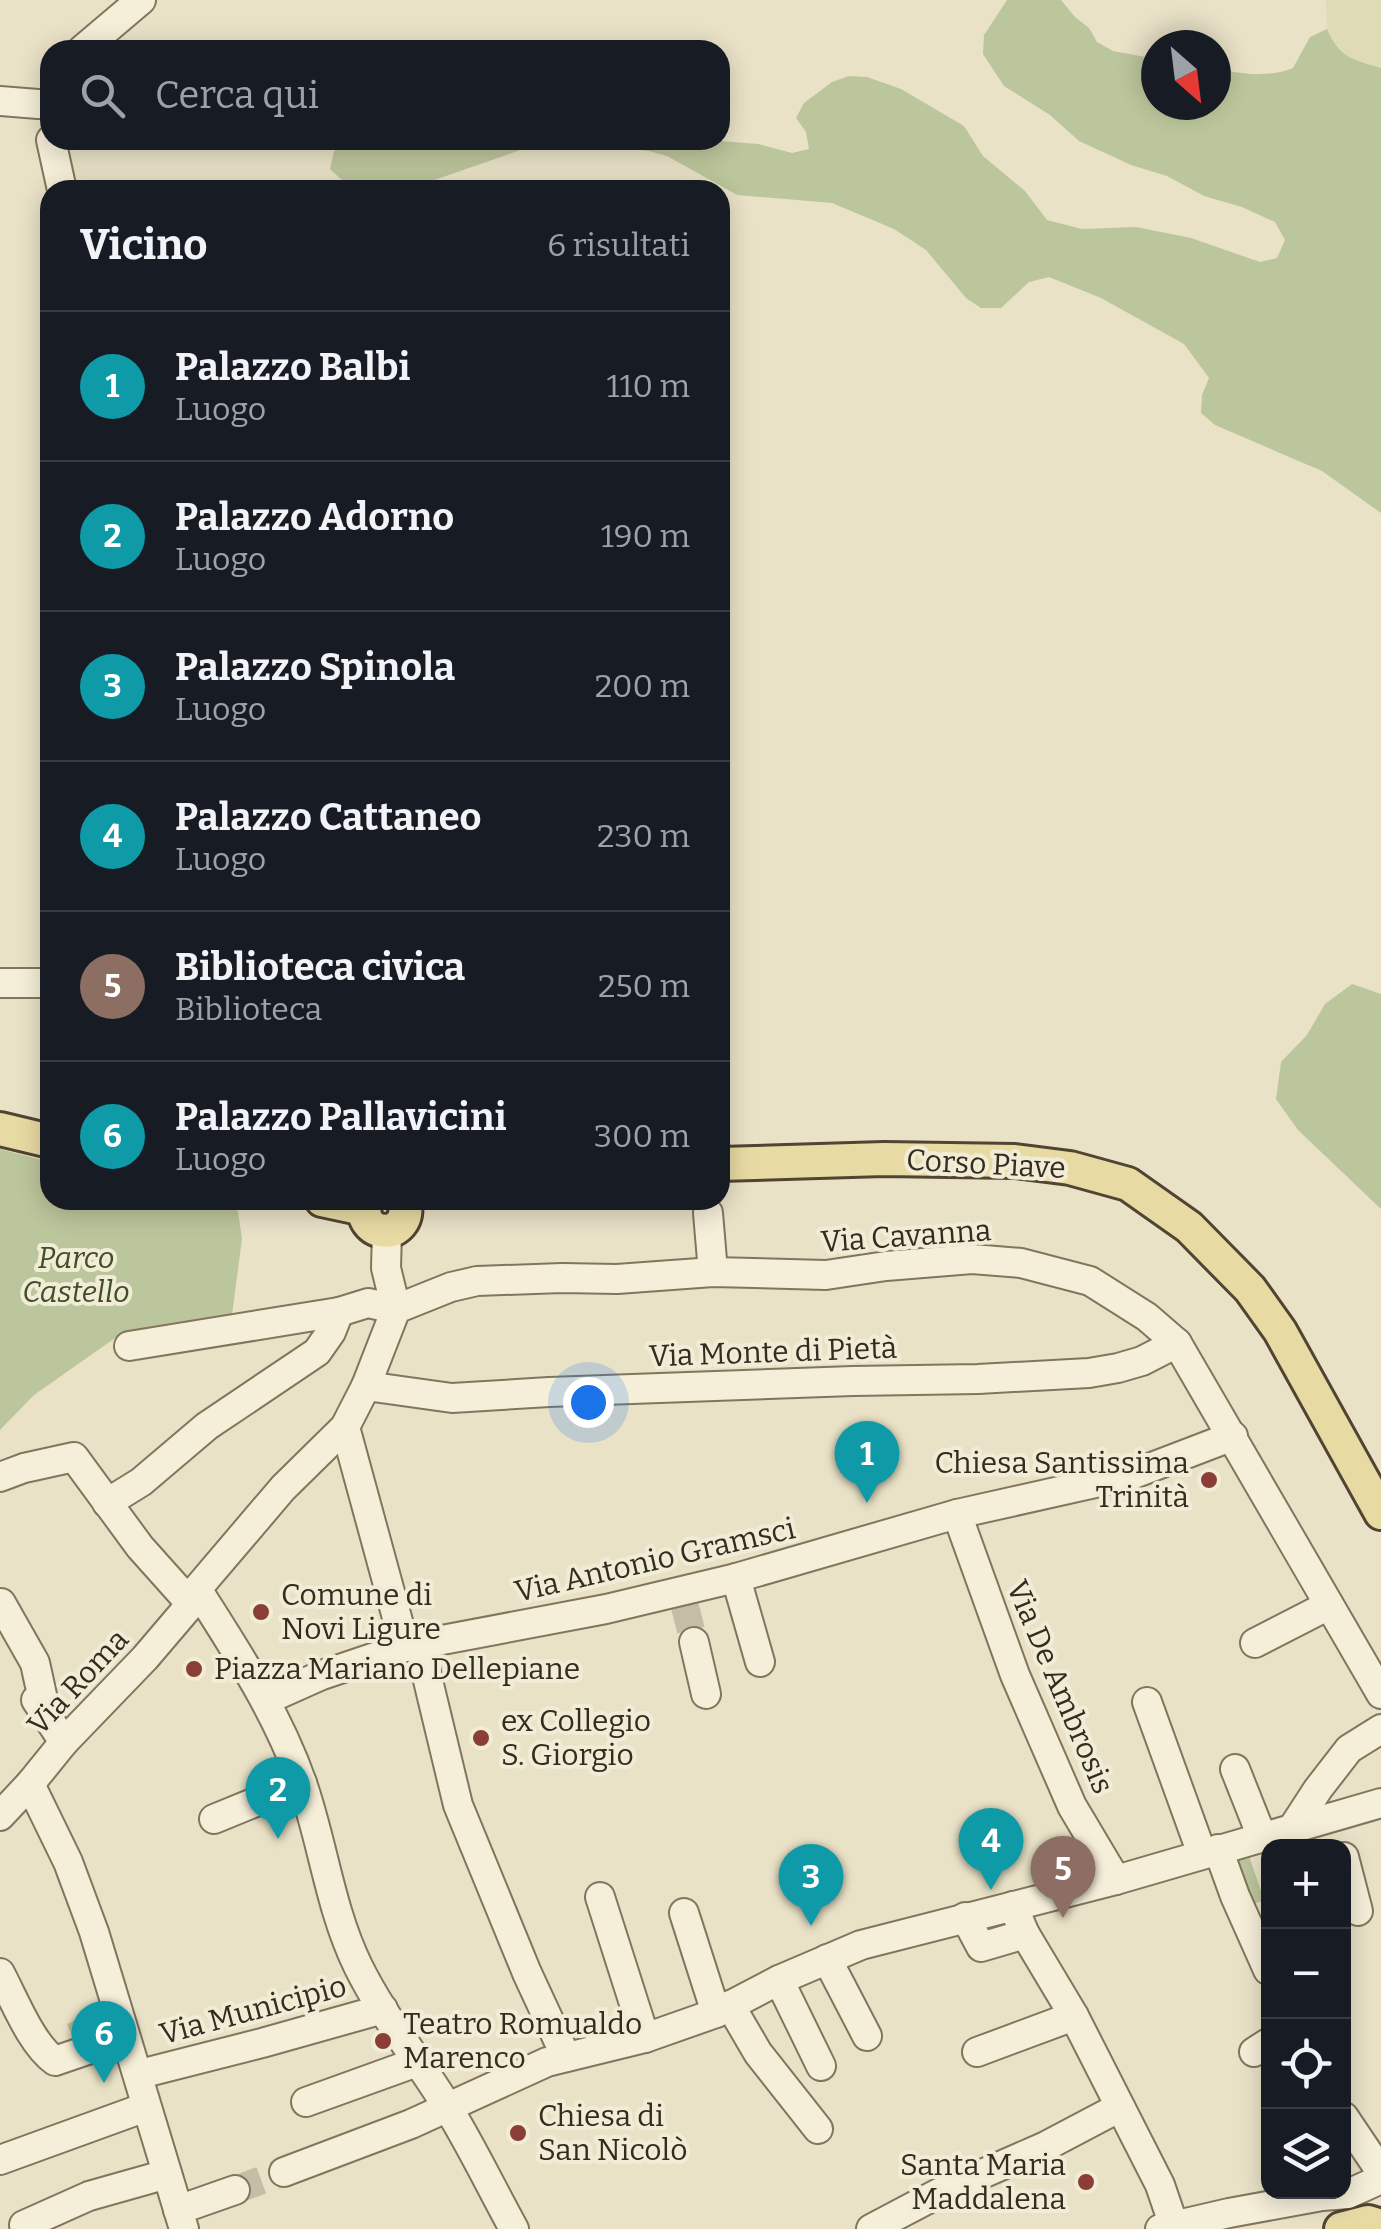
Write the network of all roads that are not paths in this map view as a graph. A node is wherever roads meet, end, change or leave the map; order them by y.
1 (141, 0) edge
2 (94, 40) edge
3 (40, 96) edge
4 (0, 101) edge
5 (53, 150) edge
6 (60, 180) edge
7 (0, 983) edge
8 (40, 983) edge
9 (0, 1129) edge
10 (40, 1139) edge
11 (730, 1164) edge
12 (391, 1210) edge
13 (708, 1212) dead end
14 (713, 1272) junction
15 (396, 1309) junction
16 (339, 1312) junction
17 (1177, 1342) junction
18 (129, 1346) dead end
19 (366, 1386) junction
20 (345, 1427) junction
21 (1233, 1436) junction
22 (0, 1477) edge
23 (107, 1503) junction
24 (1381, 1513) edge
25 (957, 1514) junction
26 (736, 1578) junction
27 (194, 1597) junction
28 (2, 1602) edge
29 (1329, 1605) junction
30 (694, 1642) tunnel mouth
31 (1254, 1643) dead end
32 (412, 1645) junction
33 (760, 1662) dead end
34 (706, 1694) dead end
35 (1381, 1694) edge
36 (266, 1700) junction
37 (1147, 1702) dead end
38 (1381, 1729) edge
39 (64, 1742) junction
40 (1235, 1769) dead end
41 (302, 1783) junction
42 (30, 1784) junction
43 (1381, 1803) edge
44 (0, 1816) edge
45 (1334, 1818) junction
46 (214, 1819) dead end
47 (1292, 1829) junction
48 (1262, 1838) junction
49 (1339, 1839) edge
50 (1210, 1852) junction
51 (1351, 1879) edge
52 (1116, 1880) junction
53 (600, 1897) dead end
54 (1013, 1906) junction
55 (1361, 1910) edge
56 (684, 1913) dead end
57 (965, 1917) junction
58 (1025, 1934) junction
59 (1261, 1947) edge
60 (827, 1959) junction
61 (0, 1973) edge
62 (779, 1980) junction
63 (383, 2009) junction
64 (723, 2009) junction
65 (1074, 2016) junction
66 (868, 2036) dead end
67 (125, 2038) junction
68 (644, 2038) junction
69 (977, 2052) dead end
70 (566, 2057) junction
71 (417, 2062) junction
72 (821, 2066) dead end
73 (140, 2074) dead end
74 (306, 2102) dead end
75 (146, 2107) junction
76 (1120, 2107) junction
77 (449, 2109) junction
78 (1351, 2127) edge
79 (818, 2128) dead end
80 (0, 2160) edge
81 (284, 2172) tunnel mouth
82 (1381, 2172) edge
83 (166, 2174) junction
84 (1381, 2180) edge
85 (235, 2190) tunnel mouth
86 (181, 2220) edge
87 (24, 2225) dead end
88 (1381, 2226) edge
89 (1170, 2228) edge
90 (514, 2229) edge
91 (870, 2229) edge
92 (1340, 2229) edge

1 - 2 street
3 - 4 street
5 - 6 street
7 - 8 street
9 - 10 main road
11 - 24 main road, Corso Piave
12 - 15 street
13 - 14 street
14 - 15 street, Via Cavanna
14 - 17 street, Via Cavanna
15 - 16 street
15 - 19 street, Via Roma
16 - 18 street
16 - 23 street
17 - 19 street, Via Monte di Pietà
17 - 21 street, Via Cavanna
19 - 20 street, Via Roma
20 - 27 street, Via Roma
20 - 32 street
21 - 25 street, Via Antonio Gramsci
21 - 29 street, Via Cavanna
22 - 23 street
23 - 27 street
25 - 26 street, Via Antonio Gramsci
25 - 52 street, Via De Ambrosis
26 - 32 street, Via Antonio Gramsci
26 - 33 street
27 - 36 street
27 - 39 street, Via Roma
28 - 39 street
29 - 31 street
29 - 35 street, Via Cavanna
30 - 34 street
32 - 36 street, Via Antonio Gramsci
32 - 70 street
36 - 41 street
37 - 50 street
38 - 47 street
39 - 42 street, Via Roma
40 - 48 street
41 - 46 street
41 - 63 street
42 - 44 street, Via Roma
42 - 67 street
43 - 45 street
45 - 47 street
45 - 49 street
47 - 48 street
48 - 50 street
50 - 52 street
50 - 59 street
51 - 55 street
52 - 54 street
53 - 68 street
54 - 57 street
54 - 58 street
56 - 64 street
57 - 58 street
57 - 60 street
58 - 65 street
60 - 62 street
60 - 66 street
61 - 67 street
62 - 64 street
62 - 72 street
63 - 71 street
63 - 73 street, Via Municipio
64 - 68 street
64 - 79 street
65 - 69 street
65 - 76 street
67 - 75 street
68 - 70 street
70 - 77 street
71 - 74 street
71 - 77 street
75 - 80 street
75 - 83 street
76 - 89 street
76 - 91 street
77 - 81 street
77 - 90 street
78 - 82 street
83 - 86 street
83 - 87 street
84 - 89 street
85 - 86 street
88 - 92 main road

